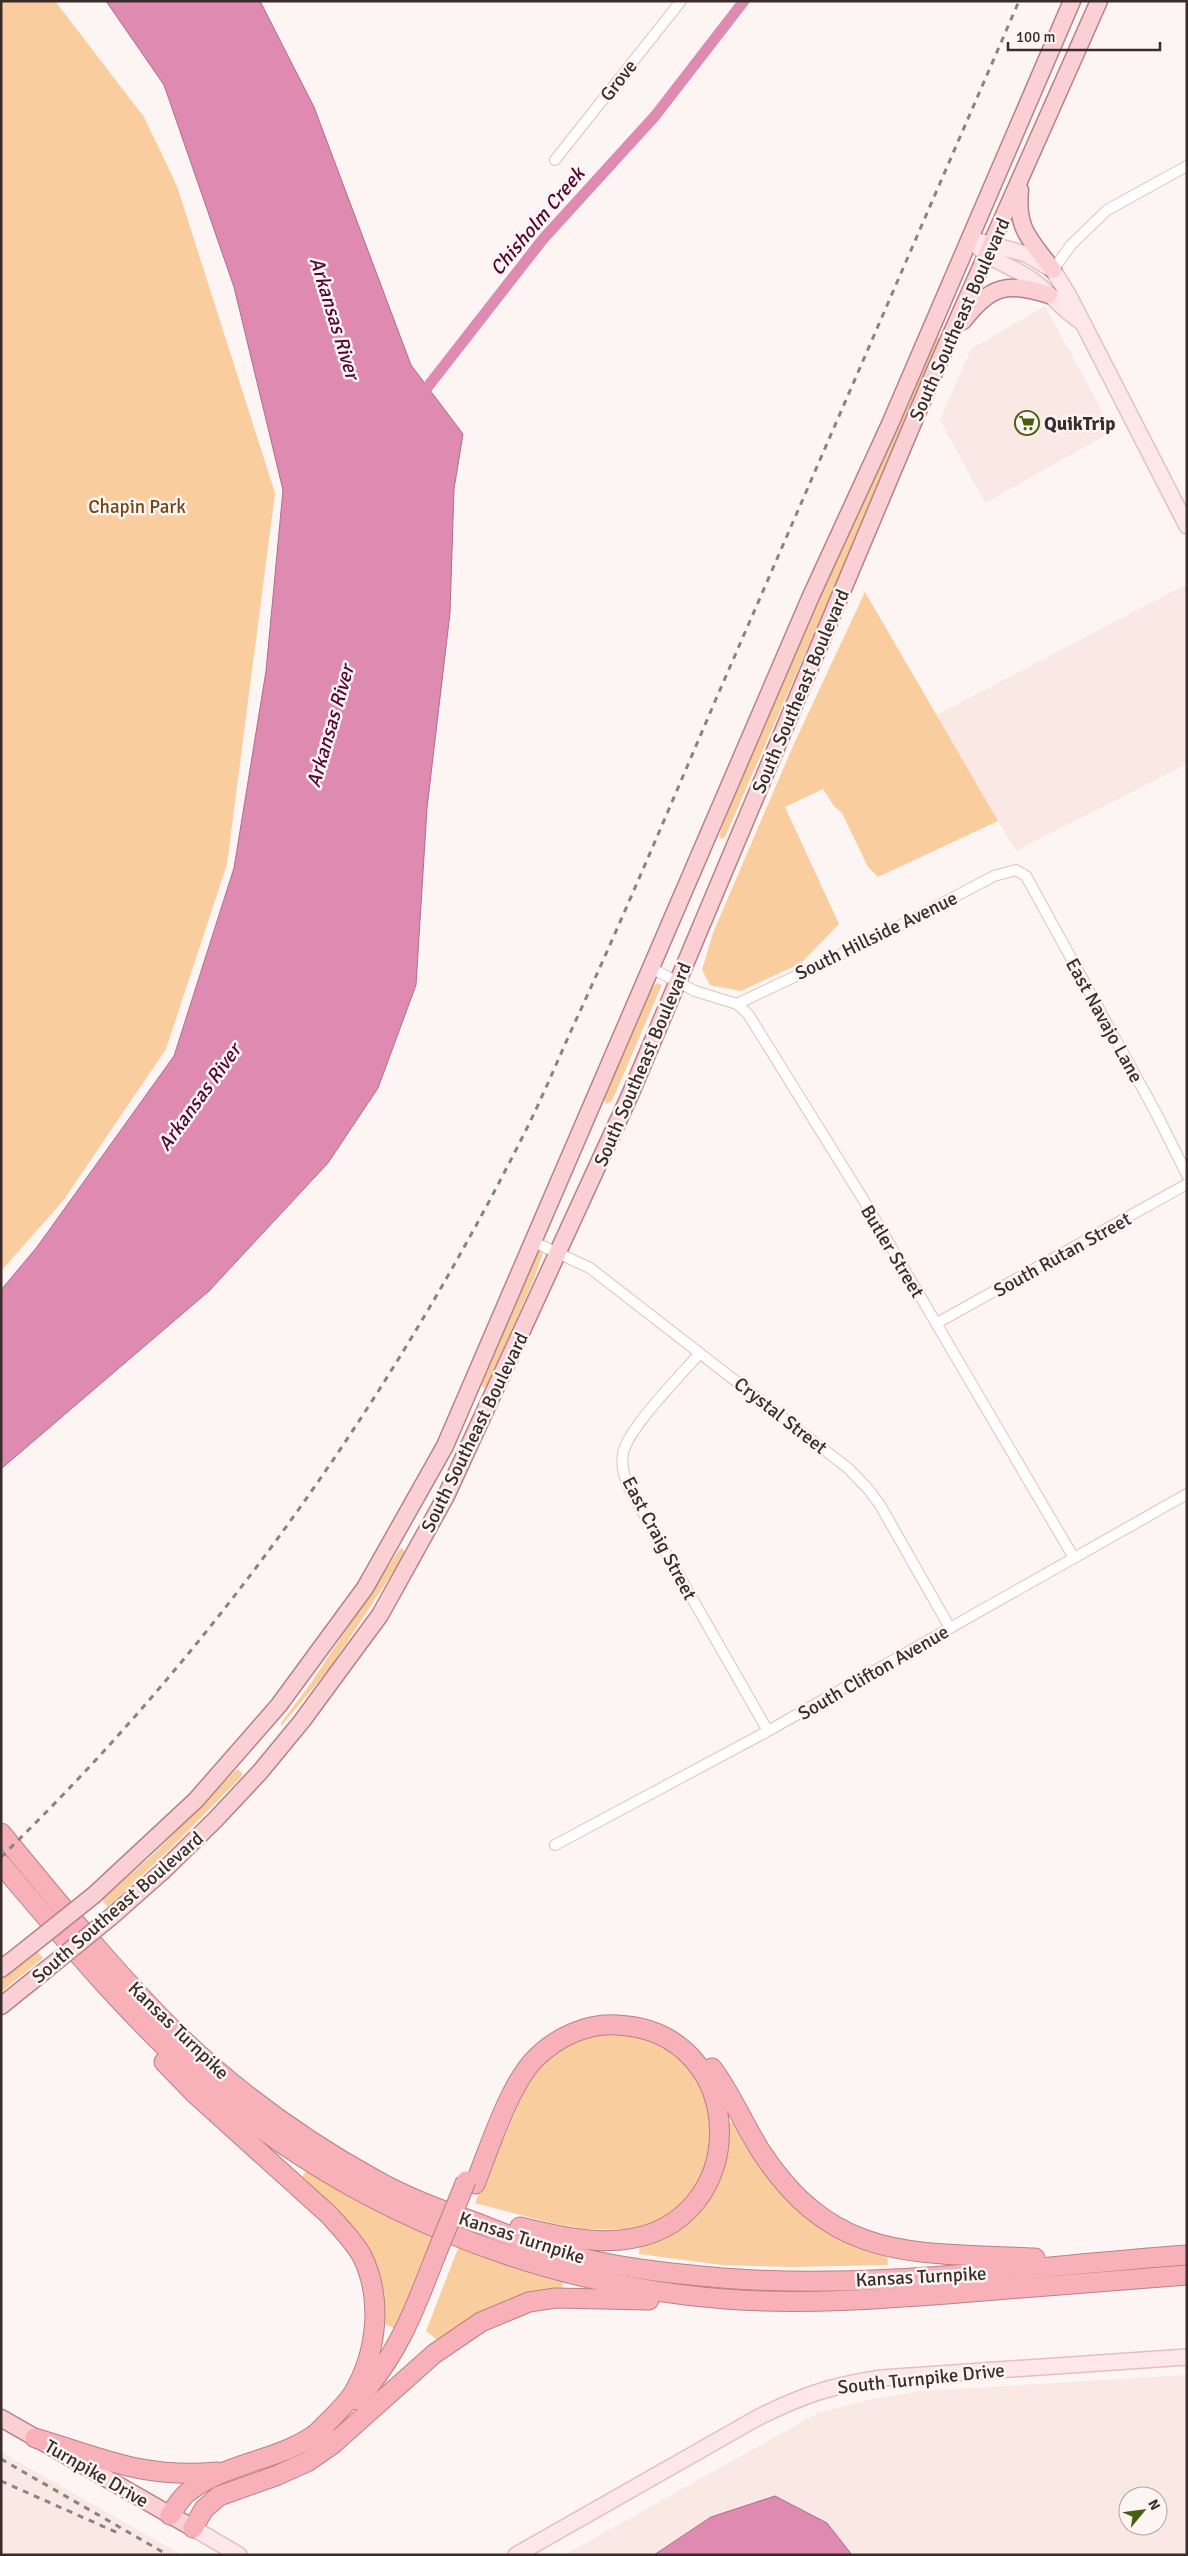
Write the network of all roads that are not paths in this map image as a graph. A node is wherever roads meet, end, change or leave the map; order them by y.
1 (681, 1) edge
2 (1072, 1) edge
3 (1099, 1) edge
4 (555, 160) dead end
5 (1187, 166) edge
6 (1021, 178) junction
7 (970, 239) junction
8 (989, 250) junction
9 (1053, 270) junction
10 (1049, 295) junction
11 (1080, 321) junction
12 (950, 336) junction
13 (1187, 526) edge
14 (1016, 870) joint
15 (651, 968) junction
16 (678, 982) junction
17 (737, 1004) junction
18 (1187, 1175) edge
19 (1187, 1184) edge
20 (534, 1242) junction
21 (559, 1252) junction
22 (937, 1323) junction
23 (700, 1352) junction
24 (1187, 1494) edge
25 (1074, 1558) junction
26 (950, 1628) junction
27 (768, 1731) junction
28 (1, 1832) edge
29 (556, 1845) dead end
30 (1, 1864) edge
31 (1, 1969) edge
32 (90, 1970) junction
33 (1, 2006) edge
34 (232, 2081) junction
35 (470, 2182) junction
36 (1187, 2255) edge
37 (440, 2259) junction
38 (1081, 2262) junction
39 (1187, 2275) edge
40 (790, 2300) junction
41 (1187, 2357) edge
42 (388, 2392) junction
43 (1, 2418) edge
44 (315, 2435) junction
45 (35, 2438) junction
46 (223, 2472) junction
47 (170, 2514) junction
48 (193, 2528) junction
49 (239, 2555) edge
50 (516, 2555) edge

1 - 4 street, Grove
2 - 7 main road, South Southeast Boulevard
3 - 6 main road, South Southeast Boulevard
5 - 9 street
6 - 8 main road, South Southeast Boulevard
6 - 9 main road
7 - 8 street
7 - 15 main road, South Southeast Boulevard
8 - 9 street
8 - 10 street
8 - 12 main road, South Southeast Boulevard
9 - 11 street
10 - 11 street
10 - 12 main road
11 - 13 street
12 - 16 main road, South Southeast Boulevard
14 - 17 street, South Hillside Avenue
14 - 18 street, East Navajo Lane
15 - 16 street
15 - 20 main road, South Southeast Boulevard
16 - 17 street
16 - 21 main road, South Southeast Boulevard
17 - 22 street, Butler Street
19 - 22 street, South Rutan Street
20 - 21 street, Crystal Street
20 - 31 main road, South Southeast Boulevard, bridge
21 - 23 street, Crystal Street
21 - 33 main road, South Southeast Boulevard, bridge
22 - 25 street, Butler Street
23 - 26 street, Crystal Street
23 - 27 street, East Craig Street
24 - 25 street, South Clifton Avenue
25 - 26 street, South Clifton Avenue
26 - 27 street, South Clifton Avenue
27 - 29 street, South Clifton Avenue
28 - 34 highway, Kansas Turnpike
30 - 32 highway, Kansas Turnpike
32 - 40 highway, Kansas Turnpike
32 - 44 highway
34 - 35 highway
34 - 38 highway, Kansas Turnpike
35 - 37 highway, bridge
35 - 38 highway
36 - 38 highway, Kansas Turnpike
37 - 42 highway
37 - 44 highway
39 - 40 highway, Kansas Turnpike
40 - 42 highway
41 - 50 street, South Turnpike Drive
42 - 48 highway
43 - 45 main road, Turnpike Drive
44 - 46 highway
45 - 46 highway
45 - 47 main road, Turnpike Drive
46 - 47 highway
47 - 48 main road, Turnpike Drive
48 - 49 street

